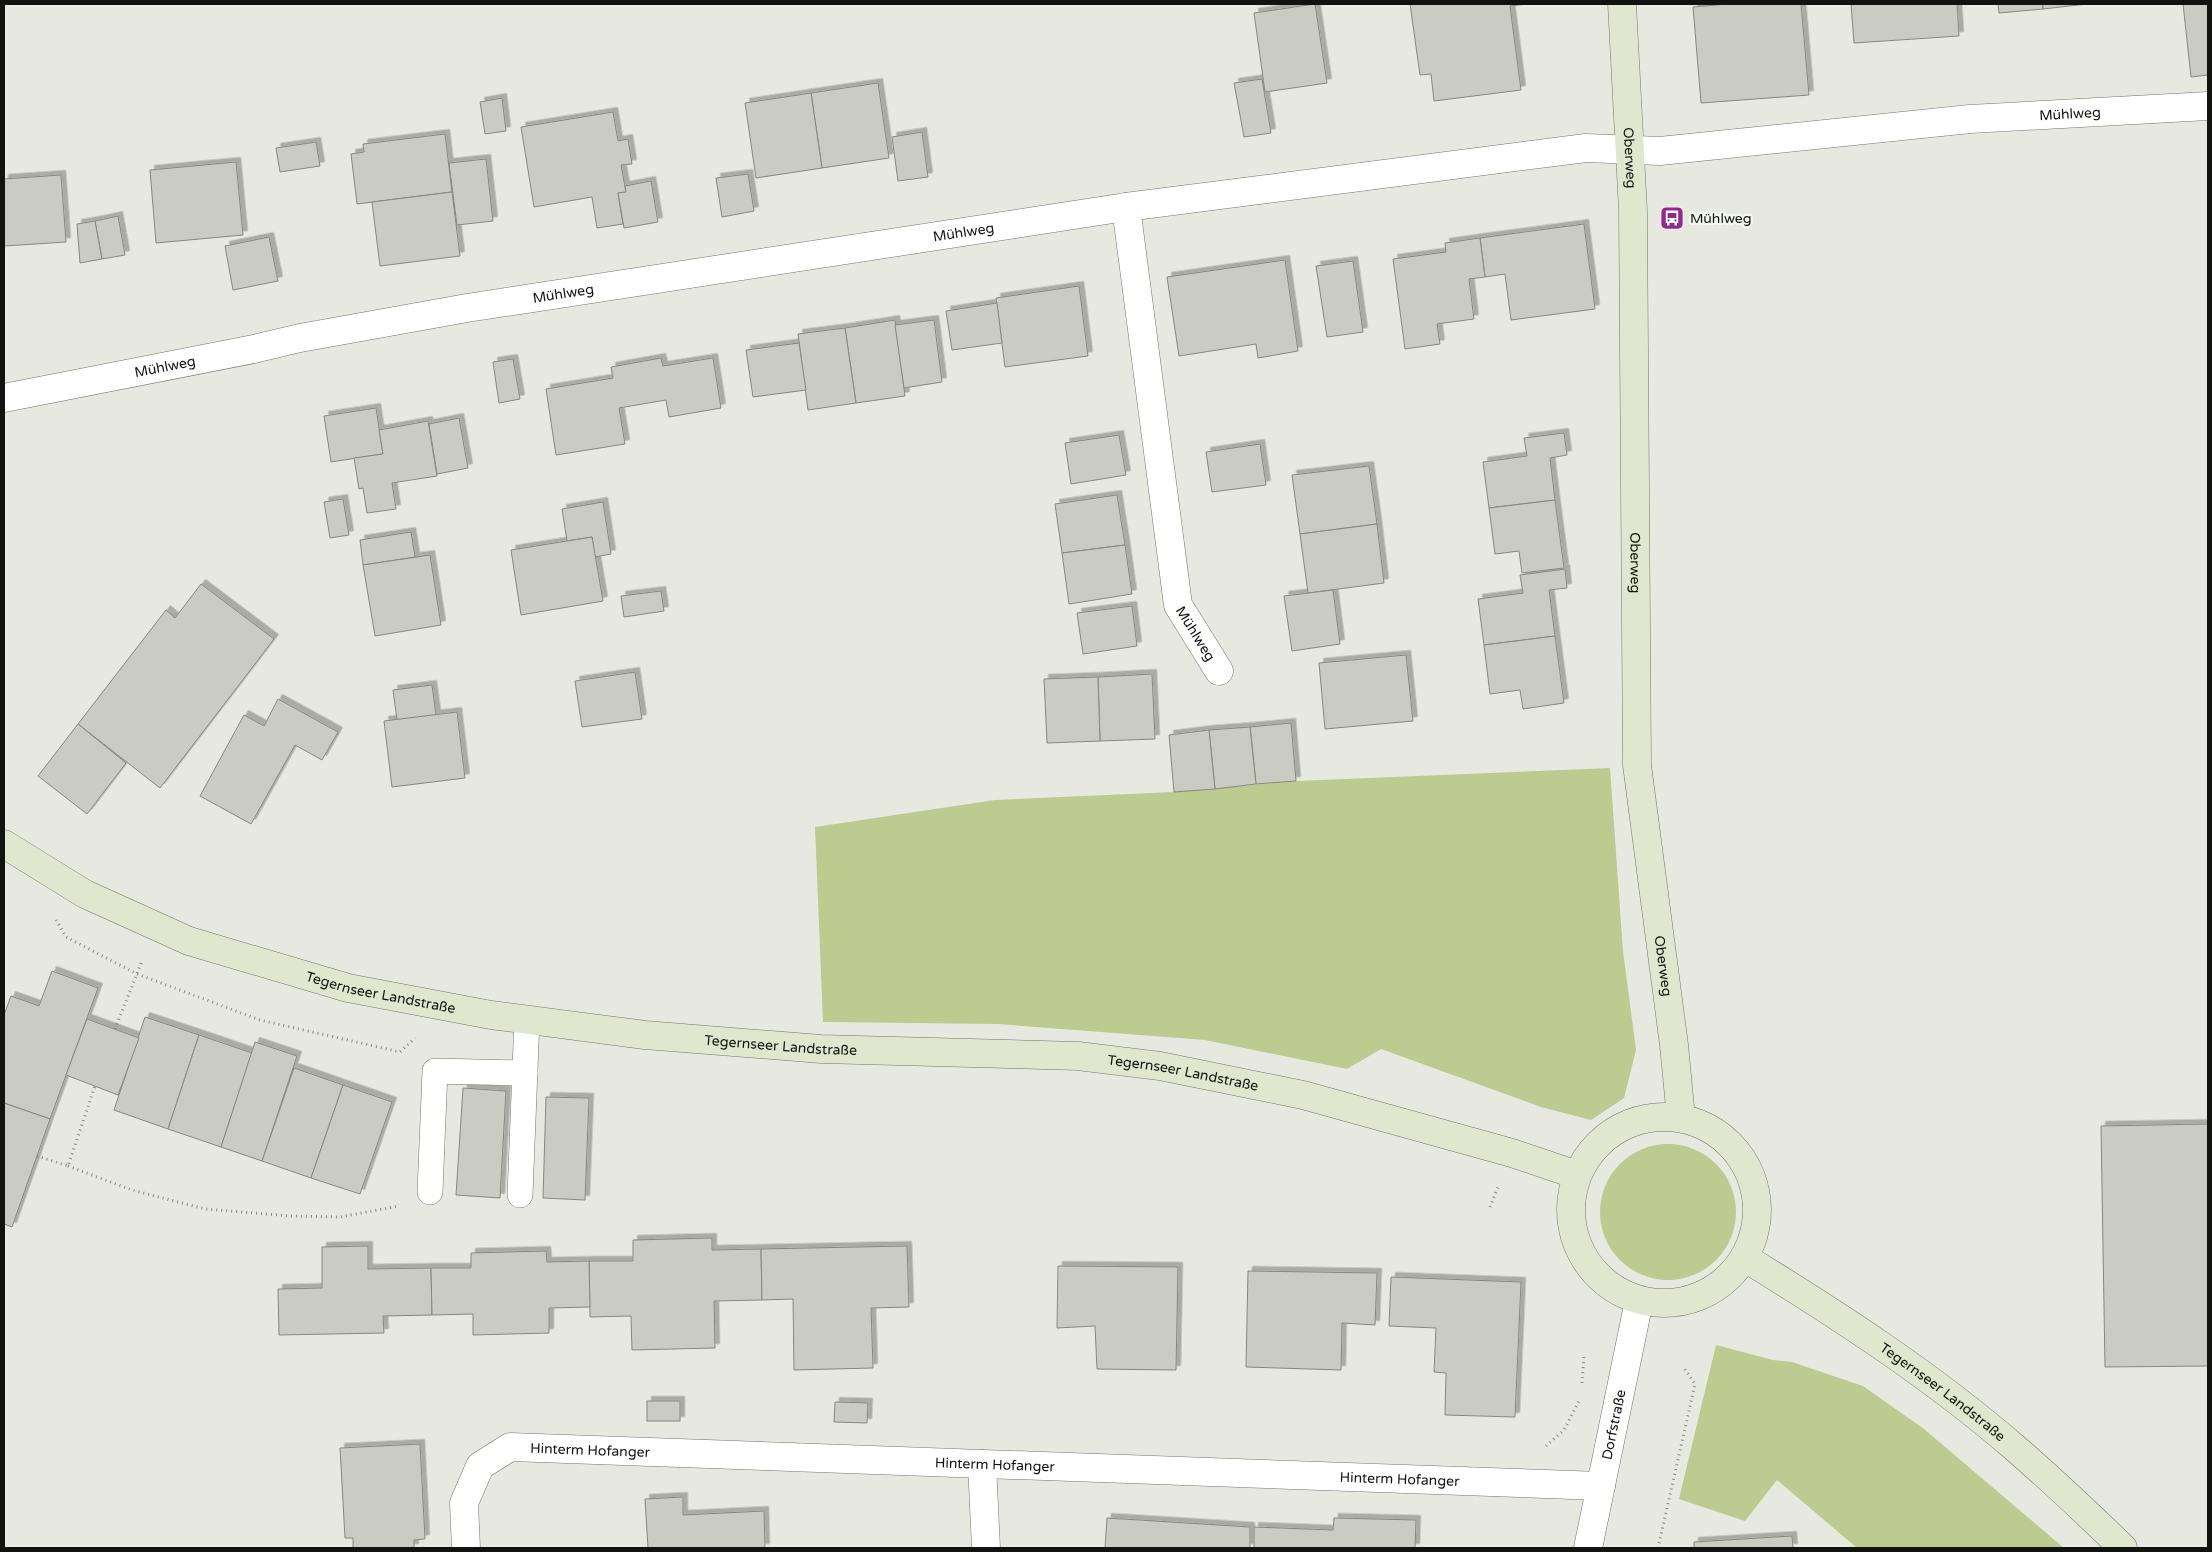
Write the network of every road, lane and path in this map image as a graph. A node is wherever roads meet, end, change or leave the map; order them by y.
1 (1622, 4) edge
2 (2208, 106) edge
3 (1631, 151) junction
4 (1126, 207) junction
5 (4, 398) edge
6 (1219, 671) dead end
7 (4, 844) edge
8 (156, 925) junction
9 (527, 1019) junction
10 (115, 1029) dead end
11 (525, 1074) junction
12 (95, 1086) dead end
13 (1680, 1118) junction
14 (37, 1156) dead end
15 (68, 1166) junction
16 (1578, 1175) junction
17 (430, 1192) joint
18 (520, 1195) dead end
19 (1745, 1258) junction
20 (1639, 1301) junction
21 (1584, 1356) dead end
22 (1684, 1368) dead end
23 (1582, 1386) dead end
24 (1581, 1396) dead end
25 (1536, 1448) dead end
26 (982, 1464) junction
27 (1601, 1486) junction
28 (466, 1548) edge
29 (986, 1548) edge
30 (1588, 1548) edge
31 (1658, 1548) edge
32 (2123, 1548) edge

1 - 3 main road, Oberweg
2 - 3 street, Mühlweg
3 - 4 street, Mühlweg
3 - 13 main road, Oberweg
4 - 5 street, Mühlweg
4 - 6 street, Mühlweg
7 - 8 main road, Tegernseer Landstraße
8 - 9 main road, Tegernseer Landstraße
8 - 10 path
9 - 11 lane
9 - 16 main road, Tegernseer Landstraße
11 - 17 lane
11 - 18 lane
12 - 15 path
13 - 16 main road
13 - 19 main road
14 - 15 path
15 - 17 path
16 - 20 main road
19 - 20 main road
19 - 32 main road, Tegernseer Landstraße
20 - 27 street, Dorfstraße
21 - 23 path
22 - 31 path
24 - 25 path
26 - 27 street, Hinterm Hofanger
26 - 28 street, Hinterm Hofanger
26 - 29 street
27 - 30 street, Dorfstraße

